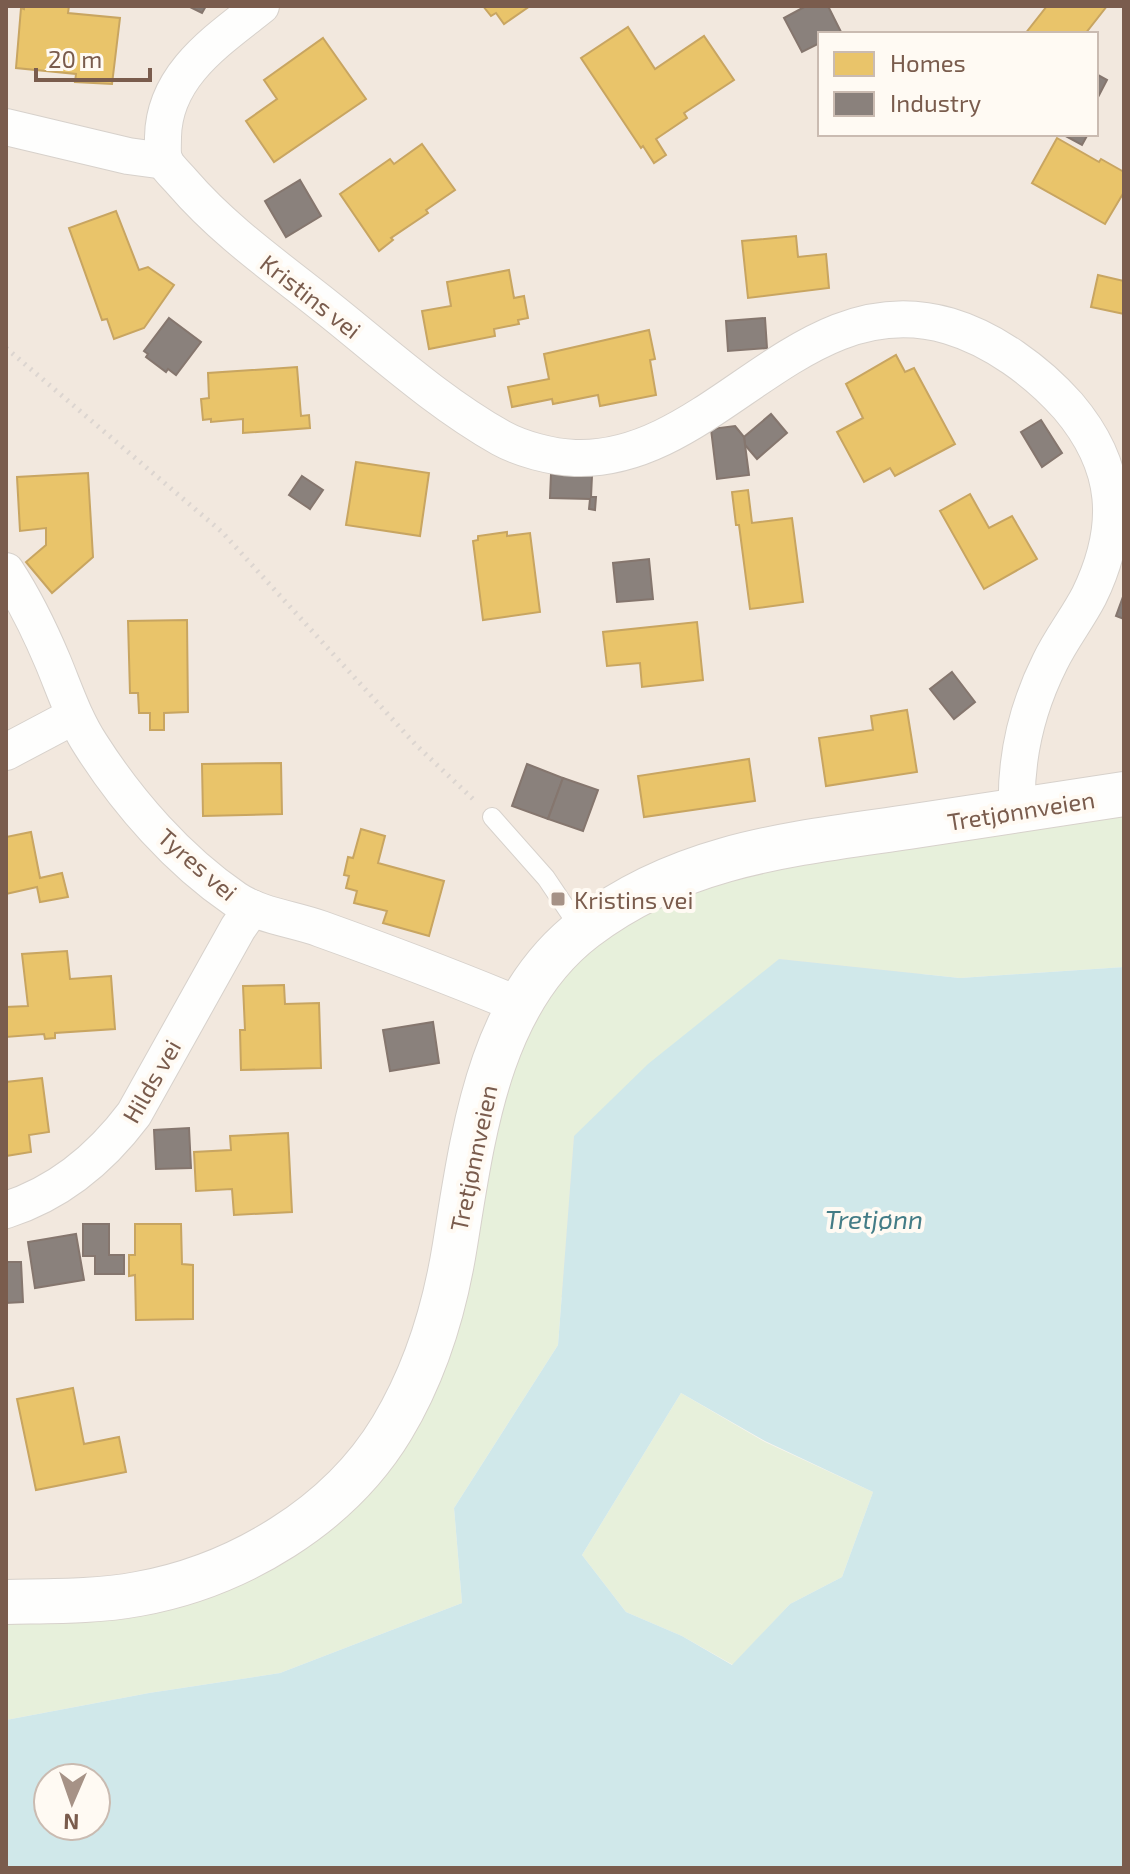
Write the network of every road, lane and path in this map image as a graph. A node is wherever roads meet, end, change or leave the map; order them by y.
1 (261, 6) edge
2 (6, 127) edge
3 (165, 161) junction
4 (6, 348) edge
5 (6, 571) edge
6 (74, 716) junction
7 (6, 752) edge
8 (1124, 794) edge
9 (1017, 811) junction
10 (492, 817) joint
11 (252, 908) junction
12 (581, 930) junction
13 (519, 1005) junction
14 (6, 1210) edge
15 (6, 1602) edge

1 - 3 street
2 - 3 street
3 - 9 street, Kristins vei
4 - 10 path
5 - 6 street, Tyres vei
6 - 7 street
6 - 11 street, Tyres vei
8 - 9 street, Tretjønnveien
9 - 12 street, Tretjønnveien
10 - 12 lane
11 - 13 street, Tyres vei
11 - 14 street, Hilds vei
12 - 13 street, Tretjønnveien
13 - 15 street, Tretjønnveien

